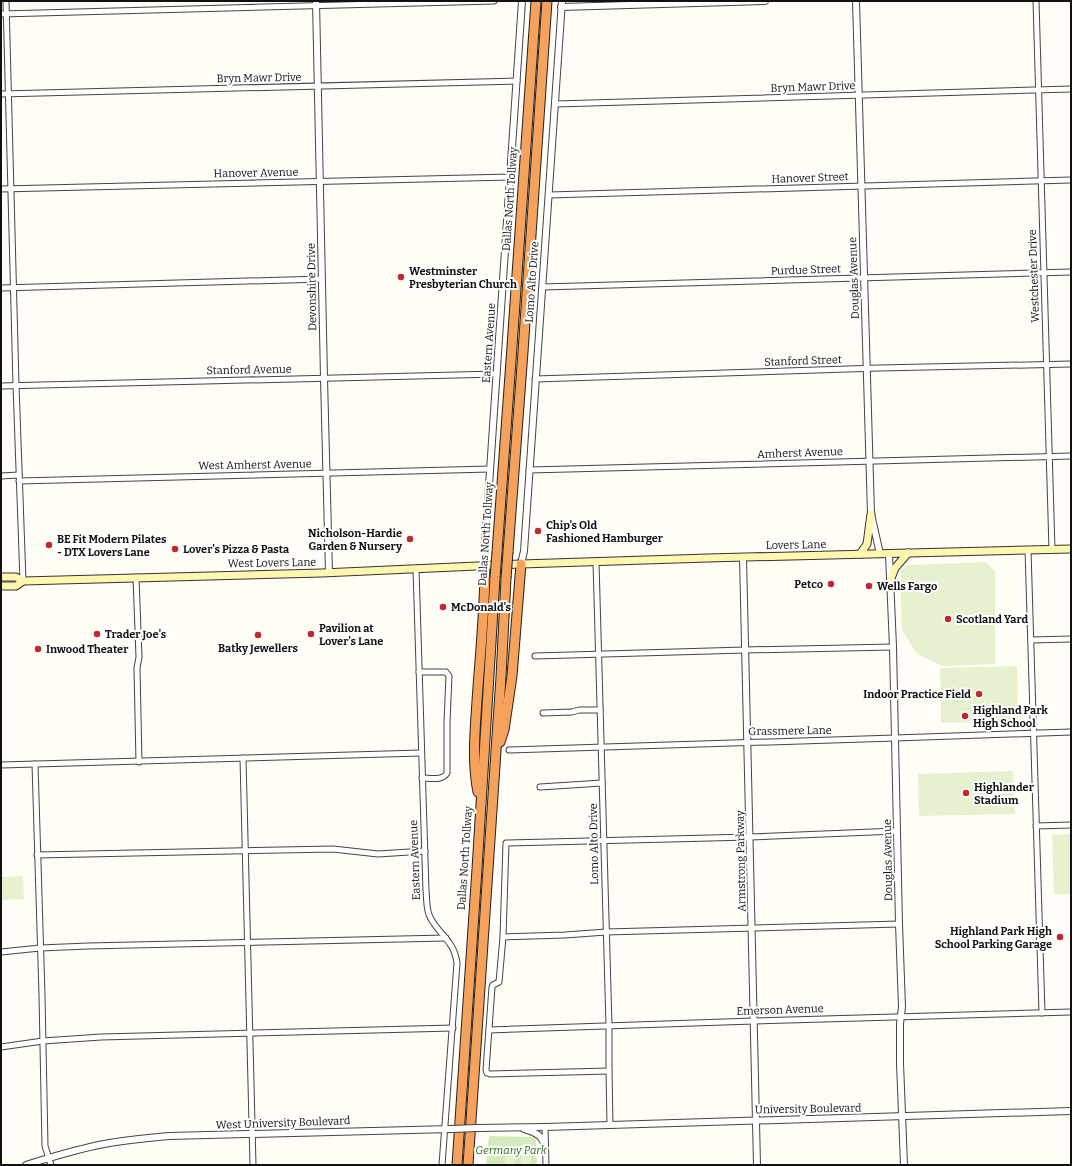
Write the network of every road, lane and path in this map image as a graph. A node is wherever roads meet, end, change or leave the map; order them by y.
1 (6, 1) edge
2 (494, 1) edge
3 (522, 1) edge
4 (536, 1) edge
5 (547, 1) edge
6 (764, 1) edge
7 (856, 1) edge
8 (1036, 1) edge
9 (316, 4) edge
10 (561, 4) edge
11 (4, 14) edge
12 (516, 81) junction
13 (318, 87) junction
14 (1039, 90) junction
15 (1071, 90) edge
16 (1, 94) edge
17 (9, 94) junction
18 (859, 95) junction
19 (555, 104) junction
20 (511, 177) junction
21 (1071, 180) edge
22 (320, 181) junction
23 (1041, 181) junction
24 (862, 186) junction
25 (1, 189) edge
26 (11, 189) junction
27 (549, 195) junction
28 (1071, 272) edge
29 (1044, 273) junction
30 (865, 278) junction
31 (322, 279) junction
32 (14, 287) junction
33 (542, 287) junction
34 (1, 288) edge
35 (1071, 364) edge
36 (1046, 365) junction
37 (867, 369) junction
38 (497, 374) junction
39 (324, 378) junction
40 (535, 379) junction
41 (16, 385) junction
42 (1, 386) edge
43 (1049, 456) junction
44 (1071, 456) edge
45 (870, 461) junction
46 (490, 469) junction
47 (529, 470) junction
48 (326, 474) junction
49 (1, 476) edge
50 (19, 478) junction
51 (872, 514) junction
52 (1071, 549) edge
53 (1028, 550) junction
54 (1052, 550) junction
55 (908, 553) junction
56 (860, 554) junction
57 (880, 554) junction
58 (889, 554) junction
59 (743, 557) junction
60 (596, 562) junction
61 (521, 564) junction
62 (485, 566) junction
63 (416, 569) junction
64 (329, 573) junction
65 (1, 577) edge
66 (136, 577) junction
67 (23, 581) junction
68 (890, 581) junction
69 (1, 586) edge
70 (1071, 639) edge
71 (1031, 640) junction
72 (893, 647) junction
73 (745, 650) junction
74 (598, 655) junction
75 (535, 656) dead end
76 (419, 672) junction
77 (600, 710) junction
78 (543, 713) dead end
79 (1071, 732) edge
80 (1033, 733) junction
81 (895, 738) junction
82 (748, 742) junction
83 (601, 747) junction
84 (509, 750) dead end
85 (421, 752) junction
86 (495, 755) junction
87 (243, 758) junction
88 (139, 762) junction
89 (35, 764) junction
90 (1, 765) edge
91 (422, 778) junction
92 (602, 783) junction
93 (540, 787) dead end
94 (481, 806) junction
95 (1071, 825) edge
96 (1036, 826) junction
97 (897, 832) junction
98 (750, 837) junction
99 (604, 840) junction
100 (245, 850) junction
101 (425, 851) junction
102 (37, 855) junction
103 (899, 924) junction
104 (752, 928) junction
105 (606, 932) junction
106 (503, 937) junction
107 (446, 938) junction
108 (247, 942) junction
109 (40, 948) junction
110 (1, 952) edge
111 (1071, 1012) edge
112 (1042, 1013) junction
113 (901, 1017) junction
114 (754, 1020) junction
115 (609, 1026) junction
116 (452, 1028) junction
117 (489, 1030) junction
118 (250, 1033) junction
119 (43, 1041) junction
120 (1, 1047) edge
121 (609, 1072) junction
122 (1071, 1111) edge
123 (902, 1117) junction
124 (756, 1120) junction
125 (610, 1125) junction
126 (545, 1127) junction
127 (519, 1128) junction
128 (448, 1129) junction
129 (253, 1134) junction
130 (545, 1146) junction
131 (48, 1158) junction
132 (26, 1165) edge
133 (51, 1165) edge
134 (253, 1165) edge
135 (442, 1165) edge
136 (457, 1165) edge
137 (468, 1165) edge
138 (546, 1165) edge
139 (757, 1165) edge
140 (904, 1165) edge

1 - 11 street
2 - 9 street
3 - 12 street, Eastern Avenue
4 - 94 highway, Dallas North Tollway, bridge
5 - 86 highway, Dallas North Tollway, bridge
6 - 10 street
7 - 18 street, Douglas Avenue
8 - 14 street, Westchester Drive
9 - 11 street
9 - 13 street, Devonshire Drive
10 - 19 street, Lomo Alto Drive
11 - 17 street
12 - 13 street, Bryn Mawr Drive
12 - 20 street, Eastern Avenue
13 - 17 street, Bryn Mawr Drive
13 - 22 street, Devonshire Drive
14 - 15 street, Bryn Mawr Drive
14 - 18 street, Bryn Mawr Drive
14 - 23 street, Westchester Drive
16 - 17 street, Bryn Mawr Drive
17 - 26 street
18 - 19 street, Bryn Mawr Drive
18 - 24 street, Douglas Avenue
19 - 27 street, Lomo Alto Drive
20 - 22 street, Hanover Avenue
20 - 38 street, Eastern Avenue
21 - 23 street, Hanover Street
22 - 26 street, Hanover Avenue
22 - 31 street, Devonshire Drive
23 - 24 street, Hanover Street
23 - 29 street, Westchester Drive
24 - 27 street, Hanover Street
24 - 30 street, Douglas Avenue
25 - 26 street, Hanover Avenue
26 - 32 street
27 - 33 street, Lomo Alto Drive
28 - 29 street, Purdue Street
29 - 30 street, Purdue Street
29 - 36 street, Westchester Drive
30 - 33 street, Purdue Street
30 - 37 street, Douglas Avenue
31 - 32 street
31 - 39 street, Devonshire Drive
32 - 34 street
32 - 41 street
33 - 40 street, Lomo Alto Drive
35 - 36 street, Stanford Street
36 - 37 street, Stanford Street
36 - 43 street, Westchester Drive
37 - 40 street, Stanford Street
37 - 45 street, Douglas Avenue
38 - 39 street, Stanford Avenue
38 - 46 street, Eastern Avenue
39 - 41 street, Stanford Avenue
39 - 48 street, Devonshire Drive
40 - 47 street, Lomo Alto Drive
41 - 42 street, Stanford Avenue
41 - 50 street
43 - 44 street, Amherst Avenue
43 - 45 street, Amherst Avenue
43 - 54 street, Westchester Drive
45 - 47 street, Amherst Avenue
45 - 51 street, Douglas Avenue
46 - 48 street, West Amherst Avenue
46 - 62 street, Eastern Avenue
47 - 61 street, Lomo Alto Drive
48 - 50 street, West Amherst Avenue
48 - 64 street, Devonshire Drive
49 - 50 street, West Amherst Avenue
50 - 67 street
51 - 56 main road
51 - 57 street, Douglas Avenue
52 - 54 main road, Lovers Lane
53 - 54 main road, Lovers Lane
53 - 55 main road, Lovers Lane
53 - 71 street
55 - 58 main road, Lovers Lane
55 - 68 main road
56 - 57 main road, Lovers Lane
56 - 59 main road, Lovers Lane
57 - 58 main road, Lovers Lane
58 - 68 street, Douglas Avenue
59 - 60 main road, Lovers Lane
59 - 73 street, Armstrong Parkway
60 - 61 main road, Lovers Lane
60 - 74 street, Lomo Alto Drive
61 - 62 main road, West Lovers Lane
61 - 86 highway
62 - 63 main road, West Lovers Lane
62 - 94 highway
63 - 64 main road, West Lovers Lane
63 - 76 street, Eastern Avenue
64 - 66 main road, West Lovers Lane
65 - 67 main road, West Lovers Lane
66 - 67 main road, West Lovers Lane
66 - 88 street
67 - 69 main road, West Lovers Lane
68 - 72 street, Douglas Avenue
70 - 71 street
71 - 80 street
72 - 73 street
72 - 81 street, Douglas Avenue
73 - 74 street
73 - 82 street, Armstrong Parkway
74 - 75 street
74 - 77 street, Lomo Alto Drive
76 - 85 street, Eastern Avenue
76 - 91 street
77 - 78 street
77 - 83 street, Lomo Alto Drive
79 - 80 street, Grassmere Lane
80 - 81 street, Grassmere Lane
80 - 96 street
81 - 82 street, Grassmere Lane
81 - 97 street, Douglas Avenue
82 - 83 street, Grassmere Lane
82 - 98 street, Armstrong Parkway
83 - 84 street, Grassmere Lane
83 - 92 street, Lomo Alto Drive
85 - 87 street
85 - 91 street, Eastern Avenue
86 - 137 highway, Dallas North Tollway
87 - 88 street
87 - 100 street
88 - 89 street
89 - 90 street
89 - 102 street
91 - 101 street, Eastern Avenue
92 - 93 street
92 - 99 street, Lomo Alto Drive
94 - 136 highway, Dallas North Tollway
95 - 96 street
96 - 112 street
97 - 98 street
97 - 103 street, Douglas Avenue
98 - 99 street
98 - 104 street, Armstrong Parkway
99 - 105 street, Lomo Alto Drive
99 - 106 street
100 - 101 street
100 - 102 street
100 - 108 street
101 - 107 street, Eastern Avenue
102 - 109 street
103 - 104 street
103 - 113 street, Douglas Avenue
104 - 105 street
104 - 114 street, Armstrong Parkway
105 - 106 street
105 - 115 street, Lomo Alto Drive
106 - 117 street
107 - 108 street
107 - 116 street, Eastern Avenue
108 - 109 street
108 - 118 street
109 - 110 street
109 - 119 street
111 - 112 street, Emerson Avenue
112 - 113 street, Emerson Avenue
113 - 114 street, Emerson Avenue
113 - 123 street, Douglas Avenue
114 - 115 street, Emerson Avenue
114 - 124 street, Armstrong Parkway
115 - 117 street, Emerson Avenue
115 - 121 street, Lomo Alto Drive
116 - 118 street
116 - 128 street, Eastern Avenue
117 - 121 street
118 - 119 street
118 - 129 street
119 - 120 street
119 - 131 street
121 - 125 street, Lomo Alto Drive
122 - 123 street, University Boulevard
123 - 124 street, University Boulevard
123 - 140 street, Douglas Avenue
124 - 125 street, University Boulevard
124 - 139 street, Armstrong Parkway
125 - 126 street, University Boulevard
126 - 127 street, West University Boulevard
126 - 130 street
127 - 128 street, West University Boulevard, bridge
127 - 130 street
128 - 129 street, West University Boulevard
128 - 135 street, Eastern Avenue
129 - 131 street, West University Boulevard
129 - 134 street
130 - 138 street
131 - 132 street, West University Boulevard
131 - 133 street

